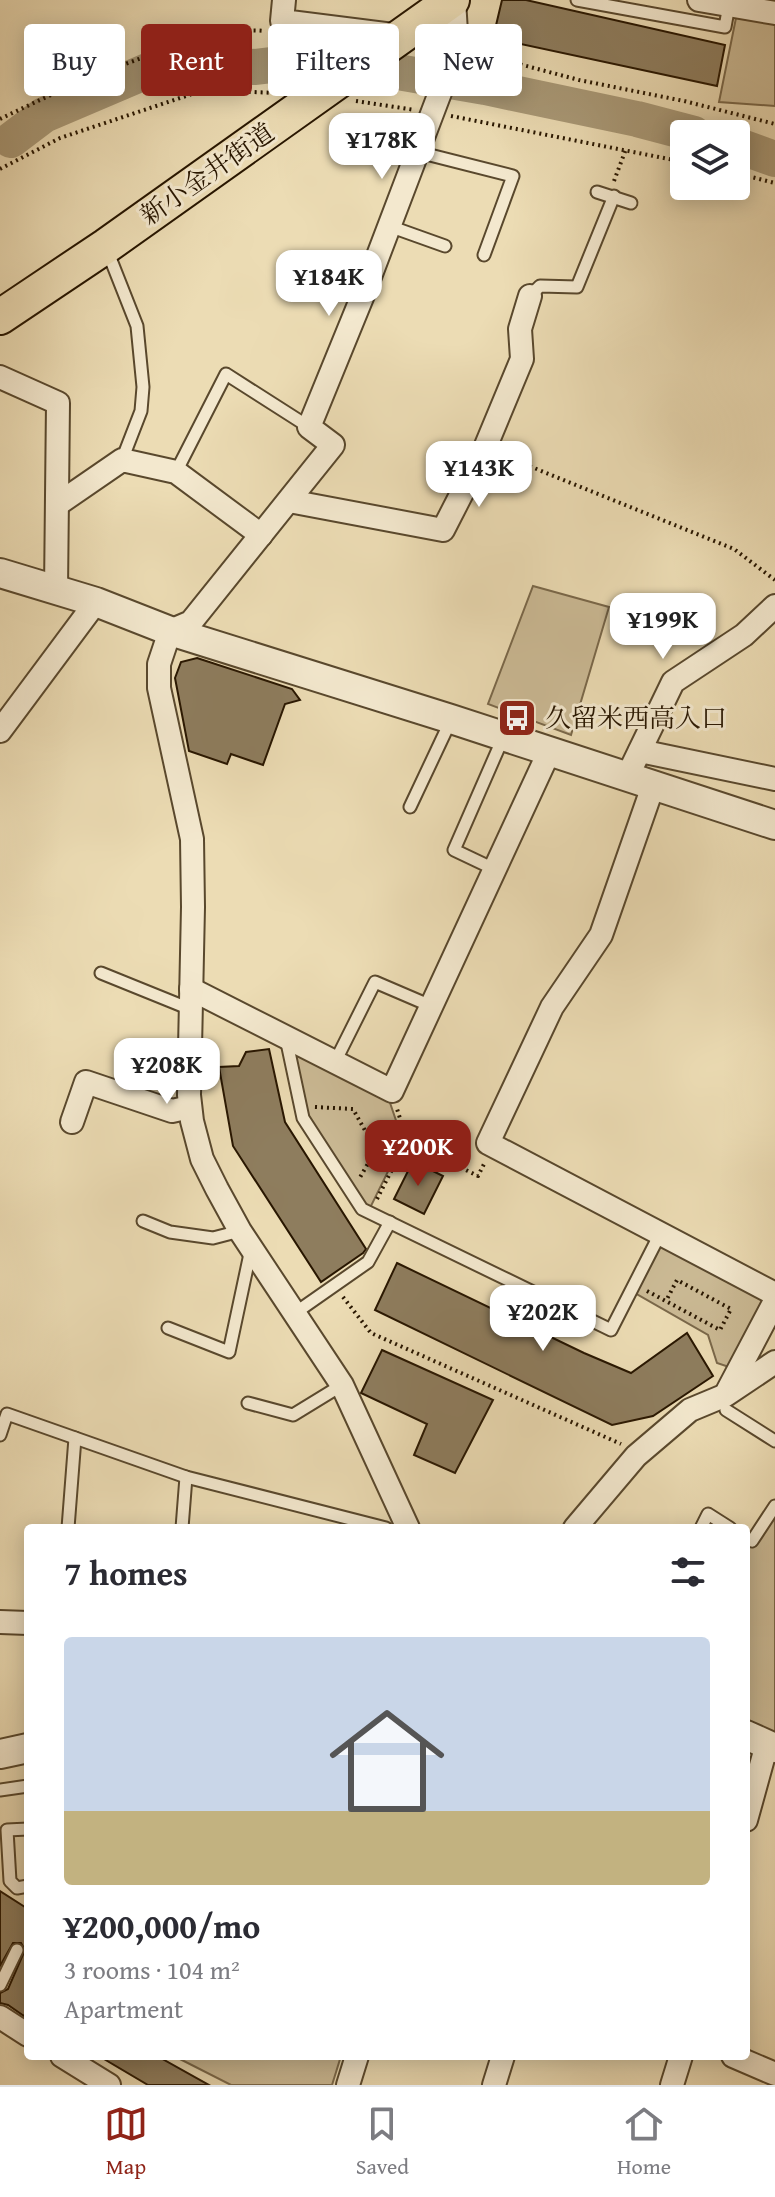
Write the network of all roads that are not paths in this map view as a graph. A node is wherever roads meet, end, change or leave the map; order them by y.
1 (284, 0) edge
2 (453, 0) edge
3 (577, 0) edge
4 (699, 0) edge
5 (729, 5) junction
6 (775, 13) edge
7 (299, 24) edge
8 (399, 37) edge
9 (318, 96) edge
10 (418, 152) junction
11 (631, 203) dead end
12 (389, 226) junction
13 (106, 246) junction
14 (445, 246) dead end
15 (484, 255) dead end
16 (530, 296) joint
17 (0, 317) edge
18 (0, 377) edge
19 (309, 427) junction
20 (122, 460) junction
21 (176, 472) junction
22 (289, 501) junction
23 (58, 504) junction
24 (261, 535) junction
25 (4, 581) edge
26 (56, 590) junction
27 (96, 602) junction
28 (775, 606) edge
29 (170, 631) junction
30 (451, 719) junction
31 (0, 731) edge
32 (504, 737) junction
33 (640, 751) junction
34 (549, 752) junction
35 (775, 779) edge
36 (640, 782) junction
37 (410, 807) dead end
38 (775, 825) edge
39 (494, 869) junction
40 (101, 973) dead end
41 (191, 999) junction
42 (431, 1006) junction
43 (286, 1037) junction
44 (335, 1062) junction
45 (190, 1107) junction
46 (72, 1122) dead end
47 (143, 1221) dead end
48 (390, 1222) junction
49 (660, 1234) junction
50 (246, 1240) junction
51 (775, 1294) edge
52 (775, 1301) edge
53 (295, 1313) junction
54 (168, 1328) dead end
55 (775, 1362) edge
56 (342, 1385) junction
57 (726, 1402) junction
58 (248, 1403) dead end
59 (0, 1435) edge
60 (75, 1438) junction
61 (775, 1441) edge
62 (186, 1477) junction
63 (775, 1506) edge
64 (68, 1524) edge
65 (182, 1524) edge
66 (370, 1524) edge
67 (406, 1524) edge
68 (578, 1524) edge
69 (703, 1524) edge
70 (724, 1524) edge
71 (750, 1540) edge
72 (0, 1622) edge
73 (24, 1623) edge
74 (763, 1743) edge
75 (24, 1749) edge
76 (0, 1754) edge
77 (24, 1787) edge
78 (0, 1790) edge
79 (750, 1802) edge
80 (24, 1829) edge
81 (4, 1834) edge
82 (24, 1887) edge
83 (17, 1950) dead end
84 (0, 1985) edge
85 (0, 2017) edge
86 (24, 2032) edge
87 (72, 2060) edge
88 (356, 2060) edge
89 (502, 2060) edge
90 (680, 2060) edge
91 (742, 2060) edge
92 (775, 2074) edge
93 (105, 2084) edge
94 (348, 2085) edge
95 (494, 2085) edge
96 (672, 2085) edge

1 - 7 street
2 - 8 main road, 新小金井街道
2 - 10 street
3 - 5 lane
4 - 5 street
5 - 6 street
9 - 13 main road, 新小金井街道
10 - 12 street
10 - 15 lane
11 - 16 lane
12 - 14 lane
12 - 19 street
13 - 17 main road, 新小金井街道
13 - 20 lane
16 - 22 street
18 - 23 street
19 - 21 lane
19 - 22 street
20 - 21 street
20 - 23 street
21 - 24 street
22 - 24 street
23 - 26 street
24 - 29 street
25 - 26 street
26 - 27 street
27 - 29 street
27 - 31 street
28 - 33 street
29 - 30 street
29 - 41 street
30 - 32 street
30 - 37 lane
32 - 34 street
32 - 39 lane
33 - 35 street
33 - 36 street
34 - 36 street
34 - 39 street
36 - 38 street
36 - 49 street
39 - 42 street
40 - 41 lane
41 - 43 street
41 - 45 street
42 - 44 lane
42 - 44 street
43 - 44 street
43 - 48 lane
45 - 46 street
45 - 50 street
47 - 50 lane
48 - 49 lane
48 - 53 lane
49 - 51 street
50 - 53 street
50 - 54 lane
52 - 57 street
53 - 56 street
55 - 57 street
56 - 58 lane
56 - 67 street
57 - 61 lane
57 - 68 street
59 - 60 lane
60 - 62 lane
60 - 64 lane
62 - 65 lane
62 - 66 lane
63 - 71 lane
69 - 70 lane
72 - 73 street
74 - 79 street
75 - 76 street
77 - 78 lane
80 - 81 lane
81 - 82 lane
83 - 84 lane
85 - 86 street
87 - 93 street
88 - 94 street
89 - 95 street
90 - 96 street
91 - 92 street

